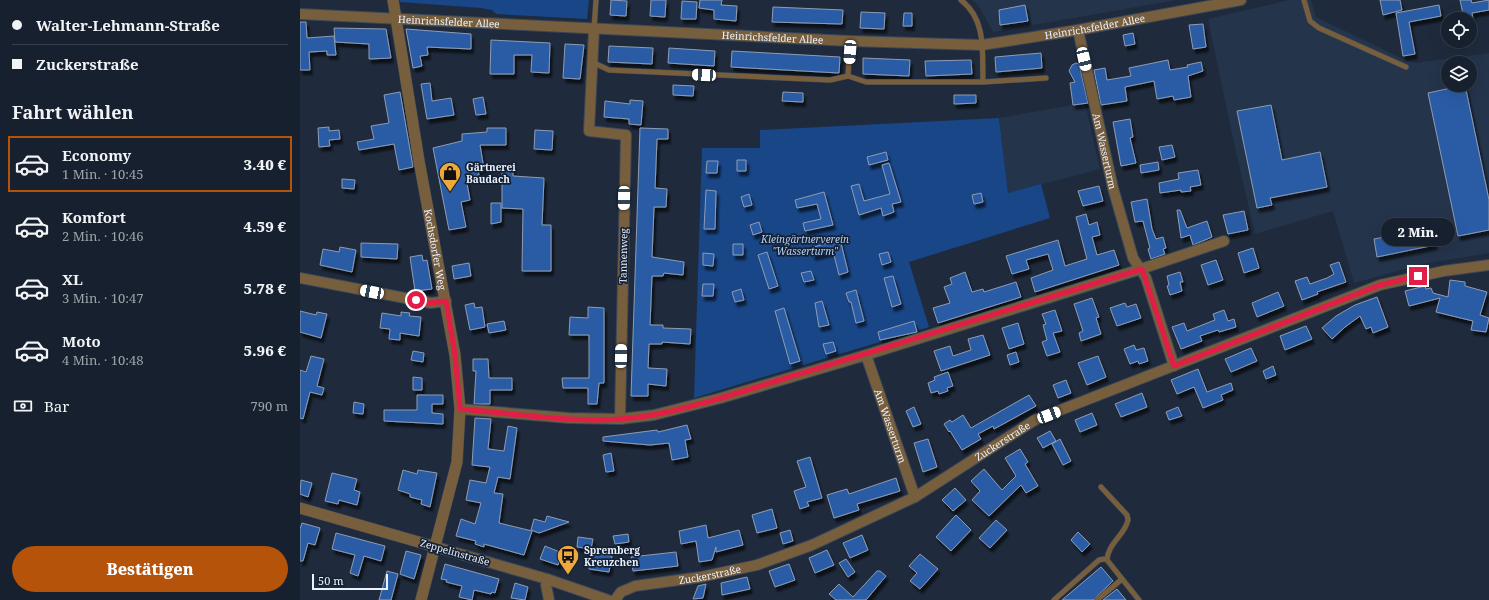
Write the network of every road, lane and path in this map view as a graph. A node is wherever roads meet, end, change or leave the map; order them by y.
1 (393, 0) edge
2 (596, 0) edge
3 (961, 0) edge
4 (1242, 0) edge
5 (1304, 0) edge
6 (300, 14) edge
7 (398, 20) junction
8 (594, 29) junction
9 (1078, 30) junction
10 (850, 41) junction
11 (982, 44) junction
12 (592, 62) junction
13 (1406, 67) dead end
14 (848, 76) junction
15 (1046, 78) dead end
16 (983, 82) junction
17 (1224, 241) dead end
18 (1489, 265) edge
19 (1142, 269) junction
20 (300, 278) edge
21 (446, 301) junction
22 (866, 355) junction
23 (1174, 366) junction
24 (460, 409) junction
25 (620, 419) junction
26 (1101, 487) dead end
27 (915, 497) junction
28 (300, 508) edge
29 (436, 547) junction
30 (1107, 560) junction
31 (547, 579) junction
32 (1122, 579) junction
33 (421, 600) edge
34 (548, 600) edge
35 (608, 600) edge
36 (615, 600) edge
37 (1054, 600) edge
38 (1097, 600) edge
39 (1140, 600) edge

1 - 7 street, Kochsdorfer Weg
2 - 8 lane
3 - 11 lane
4 - 9 street, Heinrichsfelder Allee
5 - 13 lane
6 - 7 street, Heinrichsfelder Allee
7 - 8 street, Heinrichsfelder Allee
7 - 21 street, Kochsdorfer Weg
8 - 10 street, Heinrichsfelder Allee
8 - 12 street, Tannenweg
9 - 11 street, Heinrichsfelder Allee
9 - 19 street, Am Wasserturm
10 - 11 street, Heinrichsfelder Allee
10 - 14 lane
11 - 16 lane
12 - 14 lane
12 - 25 street, Tannenweg
14 - 16 lane
15 - 16 lane
17 - 19 street
18 - 23 street, Zuckerstraße
19 - 22 street
19 - 23 street, Am Wasserturm
20 - 21 street
21 - 24 street, Kochsdorfer Weg
22 - 25 street
22 - 27 street, Am Wasserturm
23 - 27 street, Zuckerstraße
24 - 25 street
24 - 29 street, Kochsdorfer Weg
26 - 30 lane
27 - 36 street, Zuckerstraße
28 - 29 street, Zeppelinstraße
29 - 31 street, Zeppelinstraße
29 - 33 street, Kochsdorfer Weg
30 - 32 lane
30 - 37 lane
31 - 34 street
31 - 35 street, Zeppelinstraße
32 - 38 lane
32 - 39 lane

